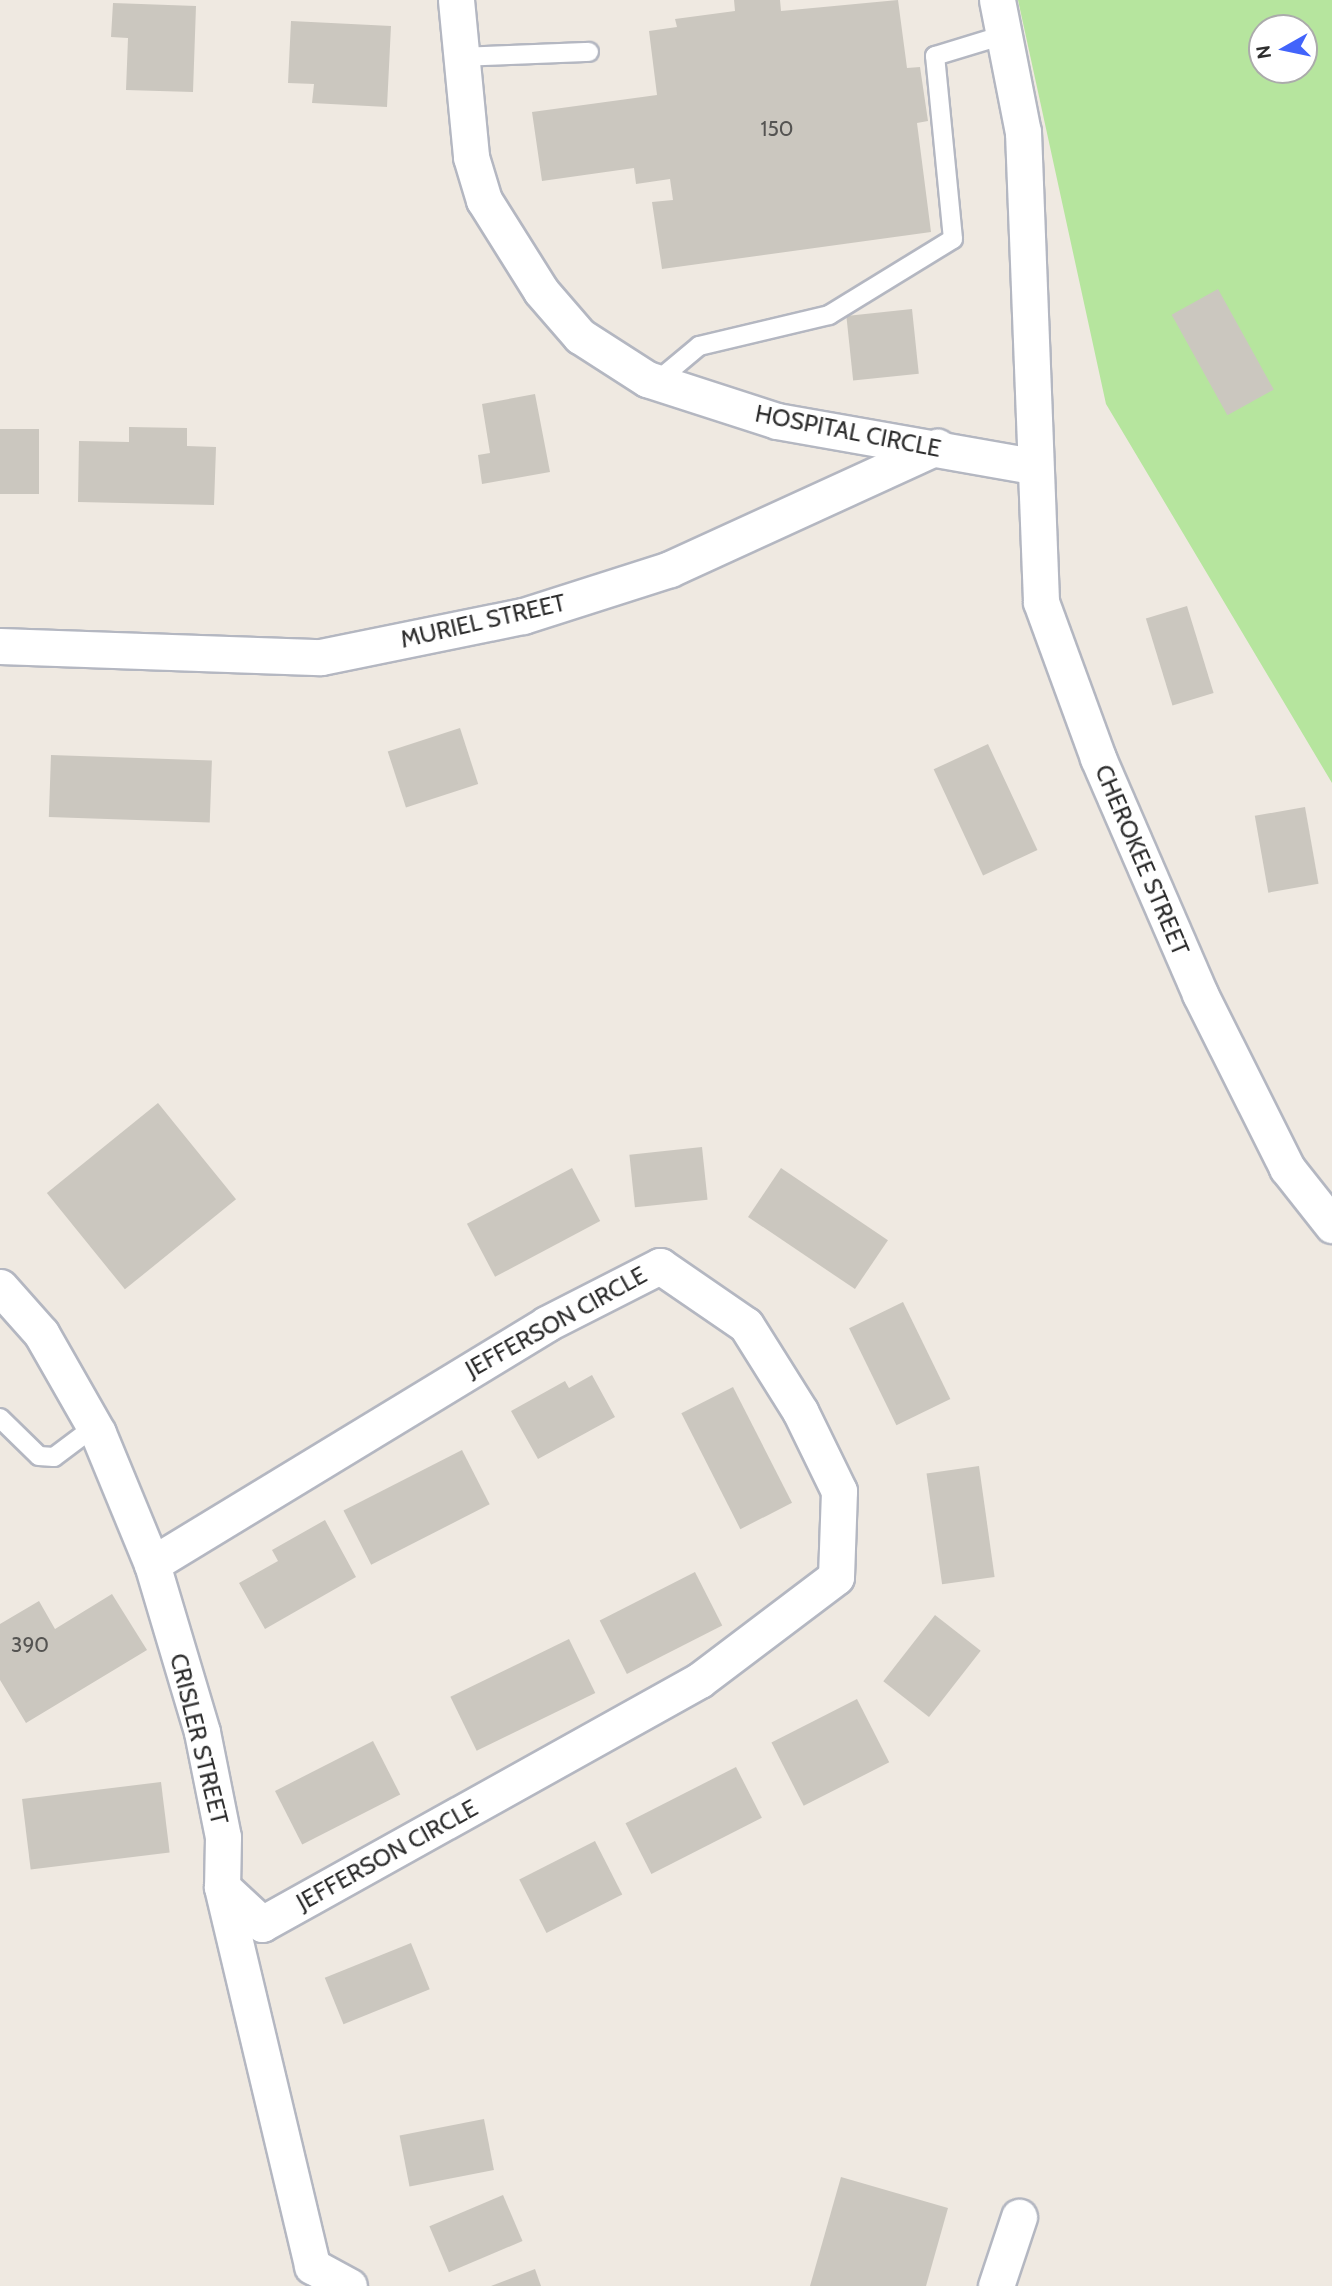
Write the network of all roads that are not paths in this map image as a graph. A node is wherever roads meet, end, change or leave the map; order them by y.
1 (456, 0) edge
2 (997, 0) edge
3 (1007, 34) junction
4 (589, 52) dead end
5 (463, 57) junction
6 (656, 382) junction
7 (937, 447) junction
8 (1032, 466) junction
9 (0, 646) edge
10 (1332, 1225) edge
11 (0, 1287) edge
12 (0, 1418) edge
13 (94, 1427) junction
14 (152, 1564) junction
15 (222, 1887) junction
16 (1019, 2217) dead end
17 (349, 2286) edge
18 (996, 2286) edge

1 - 5 street, HOSPITAL CIRCLE
2 - 3 street
3 - 6 lane
3 - 8 street
4 - 5 lane
5 - 6 street, HOSPITAL CIRCLE
6 - 7 street, HOSPITAL CIRCLE
7 - 8 street, HOSPITAL CIRCLE
7 - 9 street, MURIEL STREET
8 - 10 street, CHEROKEE STREET
11 - 13 street, CRISLER STREET
12 - 13 lane
13 - 14 street, CRISLER STREET
14 - 15 street, CRISLER STREET
14 - 15 street, JEFFERSON CIRCLE
15 - 17 street, CRISLER STREET
16 - 18 street

